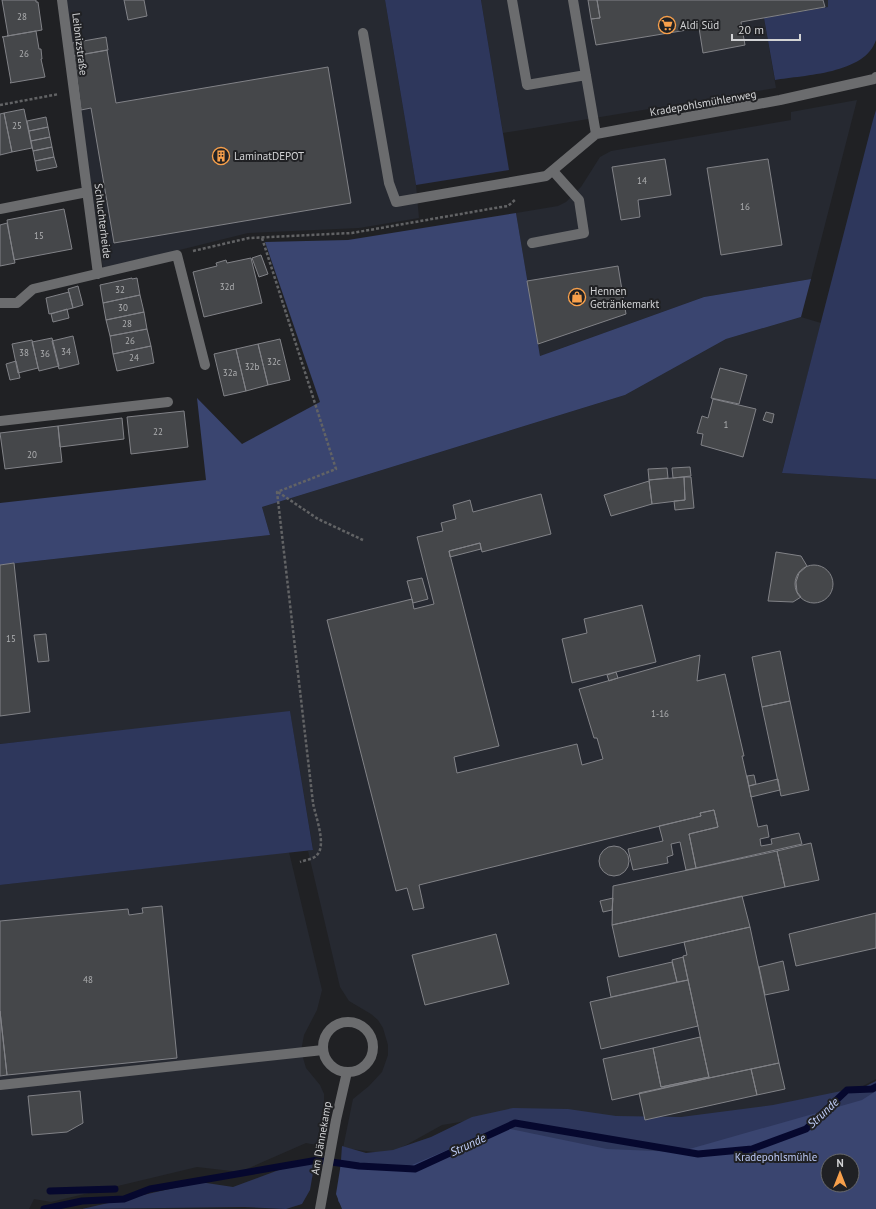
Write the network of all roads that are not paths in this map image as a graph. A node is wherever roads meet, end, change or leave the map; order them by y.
1 (62, 0) edge
2 (512, 0) edge
3 (573, 0) edge
4 (363, 33) dead end
5 (586, 75) junction
6 (876, 77) edge
7 (74, 92) joint
8 (596, 134) junction
9 (549, 174) junction
10 (87, 192) junction
11 (0, 209) edge
12 (532, 243) dead end
13 (98, 274) junction
14 (0, 303) edge
15 (205, 364) dead end
16 (168, 402) dead end
17 (0, 421) edge
18 (323, 1050) junction
19 (347, 1072) junction
20 (0, 1085) edge
21 (320, 1209) edge

1 - 7 street, Leibnizstraße
2 - 5 street
3 - 5 street
4 - 9 street
5 - 8 street
6 - 8 street, Kradepohlsmühlenweg
7 - 10 street, Schluchterheide
8 - 9 street
9 - 12 street
10 - 11 street
10 - 13 street, Schluchterheide
13 - 14 street, Schluchterheide
13 - 15 street
16 - 17 street
18 - 19 street
18 - 19 street
18 - 20 street
19 - 21 street, Am Dännekamp

